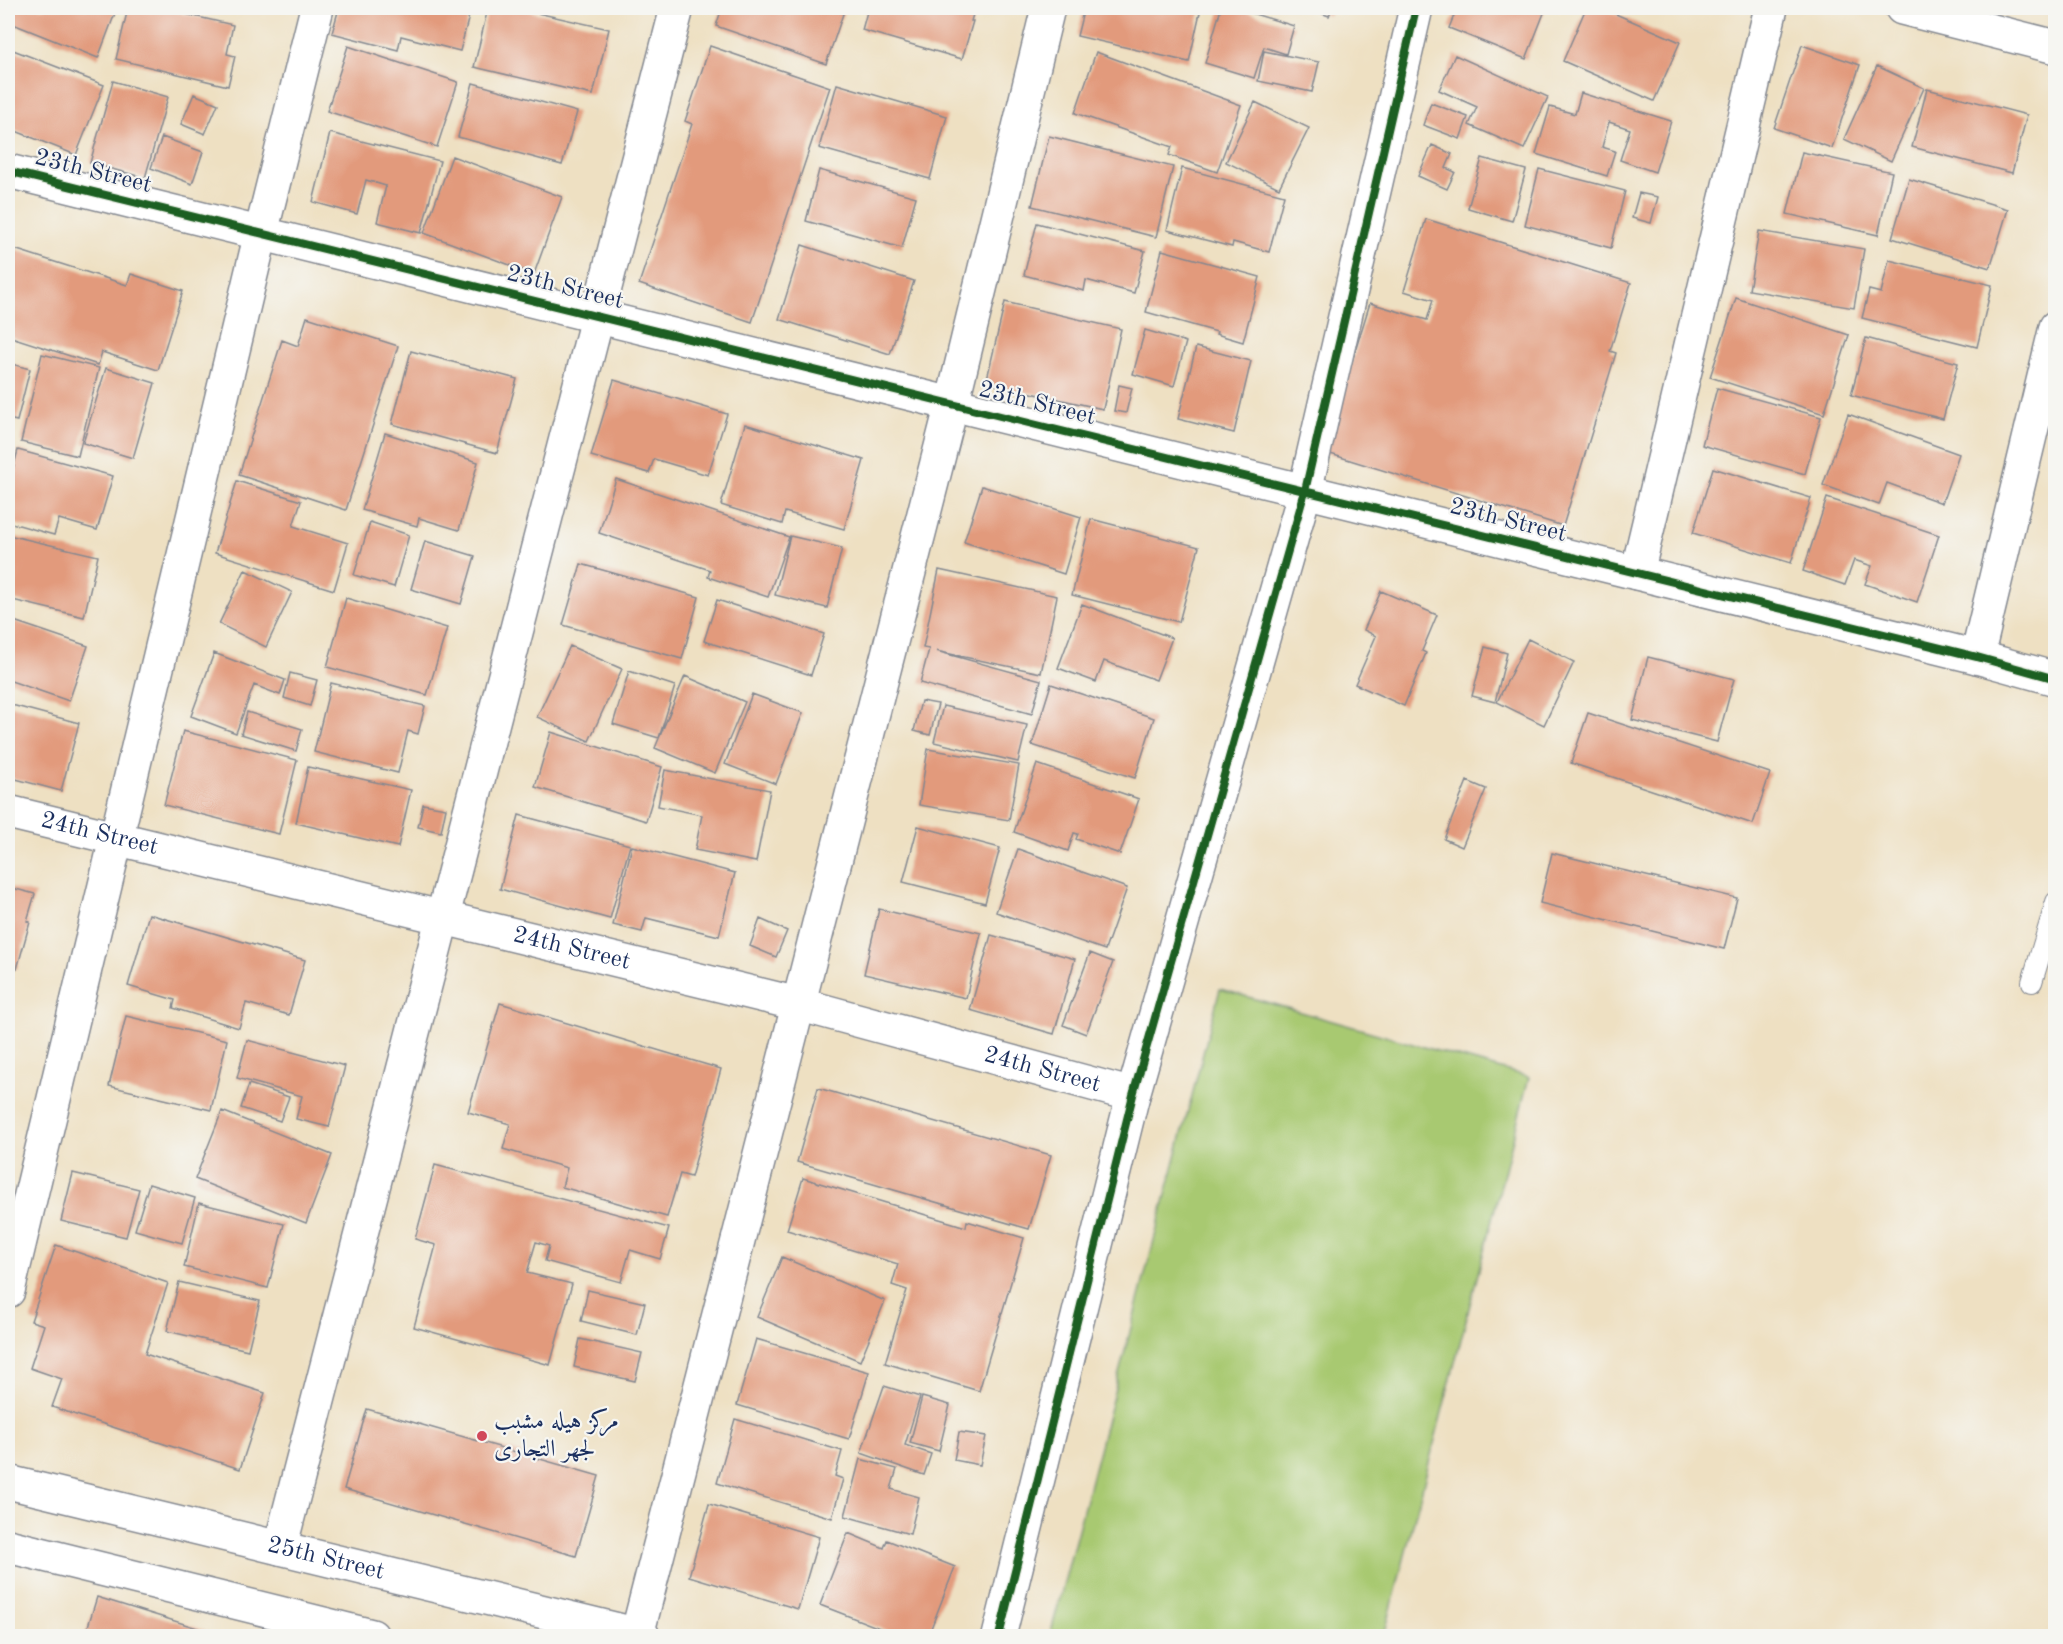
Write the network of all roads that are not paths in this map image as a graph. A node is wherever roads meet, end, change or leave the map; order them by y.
1 (317, 8) edge
2 (677, 8) edge
3 (1048, 8) edge
4 (1416, 8) edge
5 (1771, 8) edge
6 (1902, 8) edge
7 (2055, 47) edge
8 (8, 171) edge
9 (261, 233) junction
10 (599, 316) junction
11 (2055, 327) edge
12 (952, 404) junction
13 (1305, 490) junction
14 (1637, 573) junction
15 (1977, 657) junction
16 (2055, 679) edge
17 (8, 812) edge
18 (116, 839) junction
19 (2055, 902) edge
20 (443, 917) junction
21 (2032, 982) dead end
22 (798, 1004) junction
23 (1133, 1095) junction
24 (8, 1291) edge
25 (8, 1482) edge
26 (8, 1546) edge
27 (280, 1548) junction
28 (276, 1625) edge
29 (372, 1636) edge
30 (640, 1636) edge
31 (999, 1636) edge

1 - 9 street
2 - 10 street
3 - 12 street
4 - 13 street
5 - 14 street
6 - 7 street
8 - 9 street, 23th Street
9 - 10 street, 23th Street
9 - 18 street
10 - 12 street, 23th Street
10 - 20 street
11 - 15 street
12 - 13 street, 23th Street
12 - 22 street
13 - 14 street, 23th Street
13 - 23 street
14 - 15 street, 23th Street
15 - 16 street, 23th Street
17 - 18 street, 24th Street
18 - 20 street, 24th Street
18 - 24 street
19 - 21 lane
20 - 22 street, 24th Street
20 - 27 street
22 - 23 street, 24th Street
22 - 30 street
23 - 31 street
25 - 27 street, 25th Street
26 - 28 street
27 - 30 street, 25th Street
28 - 29 street

